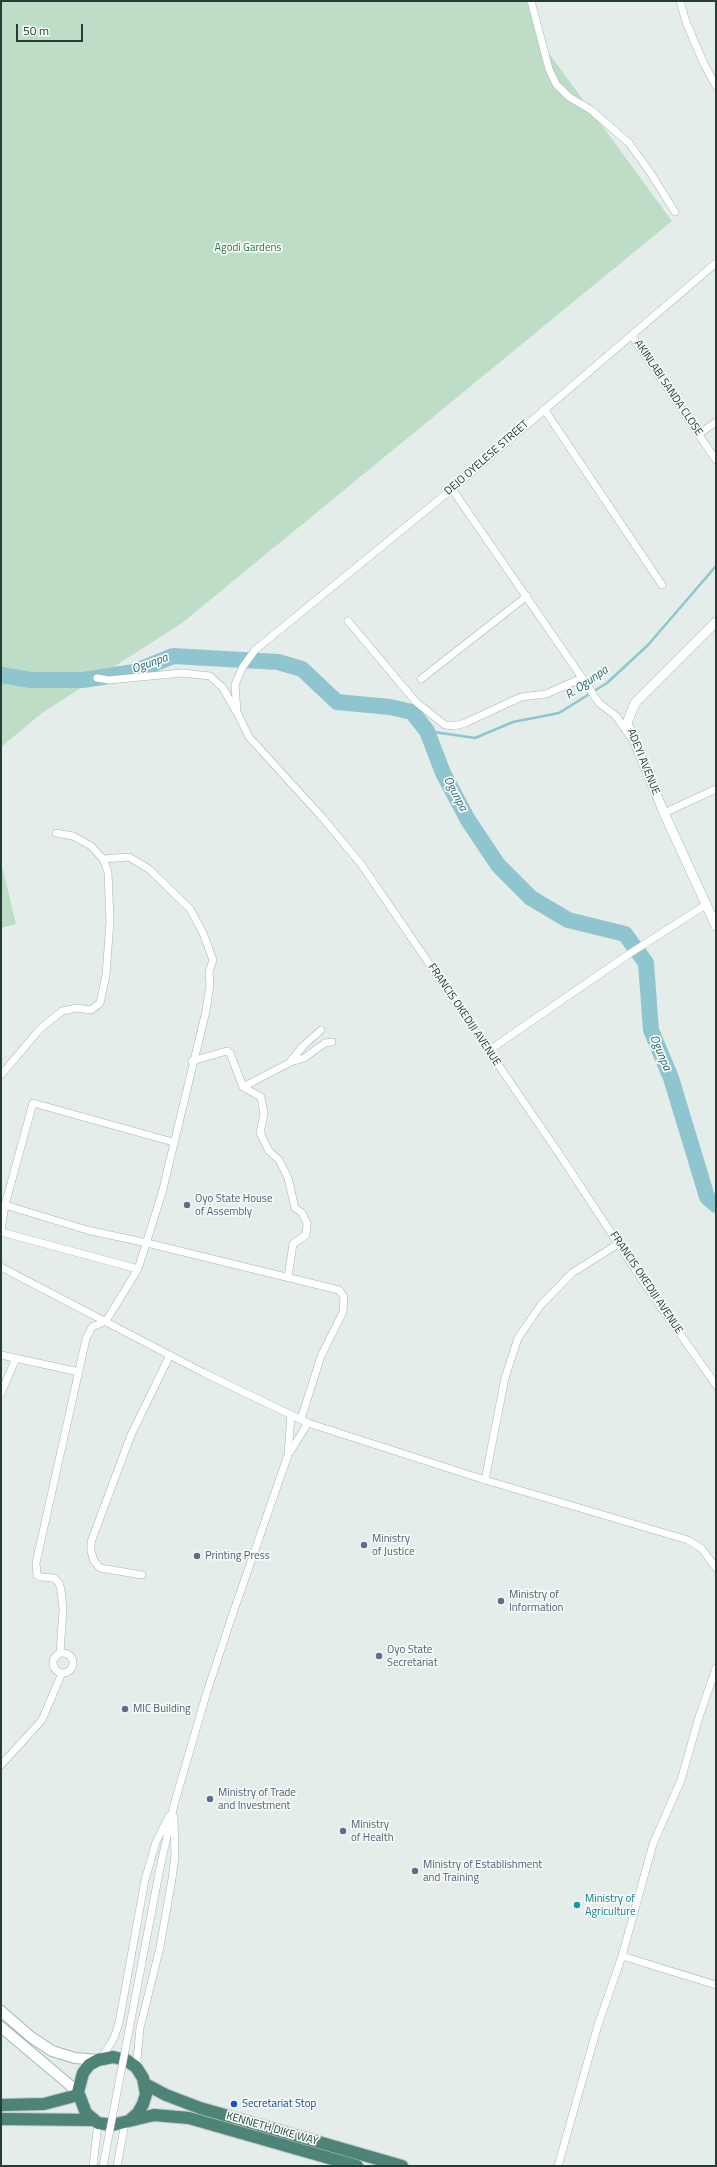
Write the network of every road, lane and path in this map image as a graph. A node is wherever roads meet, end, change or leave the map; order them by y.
1 (531, 1) edge
2 (680, 1) edge
3 (716, 86) edge
4 (675, 212) dead end
5 (716, 263) edge
6 (632, 336) junction
7 (544, 409) junction
8 (716, 422) edge
9 (699, 434) junction
10 (716, 460) edge
11 (452, 489) junction
12 (662, 585) dead end
13 (527, 596) junction
14 (348, 621) dead end
15 (716, 622) edge
16 (256, 650) joint
17 (97, 678) dead end
18 (582, 678) junction
19 (421, 679) dead end
20 (236, 712) junction
21 (634, 742) junction
22 (716, 789) edge
23 (664, 814) junction
24 (56, 833) dead end
25 (103, 859) junction
26 (707, 904) junction
27 (716, 926) edge
28 (321, 1030) dead end
29 (332, 1042) dead end
30 (488, 1051) junction
31 (192, 1061) junction
32 (289, 1063) junction
33 (1, 1075) edge
34 (243, 1087) junction
35 (173, 1142) junction
36 (5, 1205) junction
37 (1, 1231) edge
38 (147, 1243) junction
39 (618, 1244) junction
40 (1, 1267) edge
41 (138, 1269) junction
42 (288, 1277) junction
43 (106, 1321) junction
44 (1, 1355) edge
45 (170, 1355) junction
46 (16, 1358) junction
47 (79, 1372) junction
48 (716, 1385) edge
49 (1, 1392) edge
50 (291, 1415) junction
51 (301, 1419) junction
52 (308, 1423) junction
53 (288, 1456) junction
54 (485, 1480) junction
55 (716, 1568) edge
56 (142, 1575) dead end
57 (60, 1653) junction
58 (716, 1668) edge
59 (62, 1673) junction
60 (1, 1765) edge
61 (174, 1805) junction
62 (622, 1956) junction
63 (716, 1985) edge
64 (1, 2011) edge
65 (1, 2027) edge
66 (99, 2059) junction
67 (144, 2081) junction
68 (78, 2094) junction
69 (1, 2105) edge
70 (1, 2119) edge
71 (96, 2121) junction
72 (127, 2121) junction
73 (93, 2166) edge
74 (102, 2166) edge
75 (117, 2166) edge
76 (357, 2166) edge
77 (402, 2166) edge
78 (558, 2166) edge

1 - 4 street
2 - 3 street
5 - 6 street, DEJO OYELESE STREET
6 - 7 street, DEJO OYELESE STREET
6 - 9 street, AKINLABI SANDA CLOSE
7 - 11 street, DEJO OYELESE STREET
7 - 12 street
8 - 9 street
9 - 10 street, AKINLABI SANDA CLOSE
11 - 13 street
11 - 16 street, DEJO OYELESE STREET
13 - 18 street
13 - 19 street
14 - 18 street
15 - 21 street, ADEYI AVENUE
16 - 20 street, FRANCIS OKEDIJI AVENUE
17 - 20 street
18 - 21 street
20 - 30 street, FRANCIS OKEDIJI AVENUE
21 - 23 street, ADEYI AVENUE
22 - 23 street
23 - 26 street, ADEYI AVENUE
24 - 25 street
25 - 31 street
25 - 33 street
26 - 27 street, ADEYI AVENUE
26 - 30 street
28 - 32 street
29 - 32 street
30 - 39 street, FRANCIS OKEDIJI AVENUE
31 - 34 street
31 - 35 street
32 - 34 street
34 - 42 street
35 - 36 street
35 - 38 street
36 - 37 street
36 - 38 street
37 - 41 street
38 - 41 street
38 - 42 street
39 - 48 street, FRANCIS OKEDIJI AVENUE
39 - 54 street
40 - 43 street
41 - 43 street
42 - 51 street
43 - 45 street
43 - 47 street
44 - 46 street
45 - 50 street
45 - 56 street
46 - 47 street
46 - 49 street
47 - 57 street
50 - 51 street
50 - 53 street
51 - 52 street
52 - 53 street
52 - 54 street
53 - 61 street
54 - 55 street
57 - 59 street
57 - 59 street
58 - 62 street
59 - 60 street
61 - 66 street
61 - 67 street
61 - 74 street, bridge
62 - 63 street
62 - 78 street
64 - 66 main road
65 - 68 main road
66 - 67 highway
66 - 68 highway
67 - 72 highway
67 - 77 highway, KENNETH DIKE WAY
68 - 69 highway
68 - 71 highway
70 - 71 highway
71 - 72 highway
71 - 73 street
72 - 75 street
72 - 76 highway, KENNETH DIKE WAY

